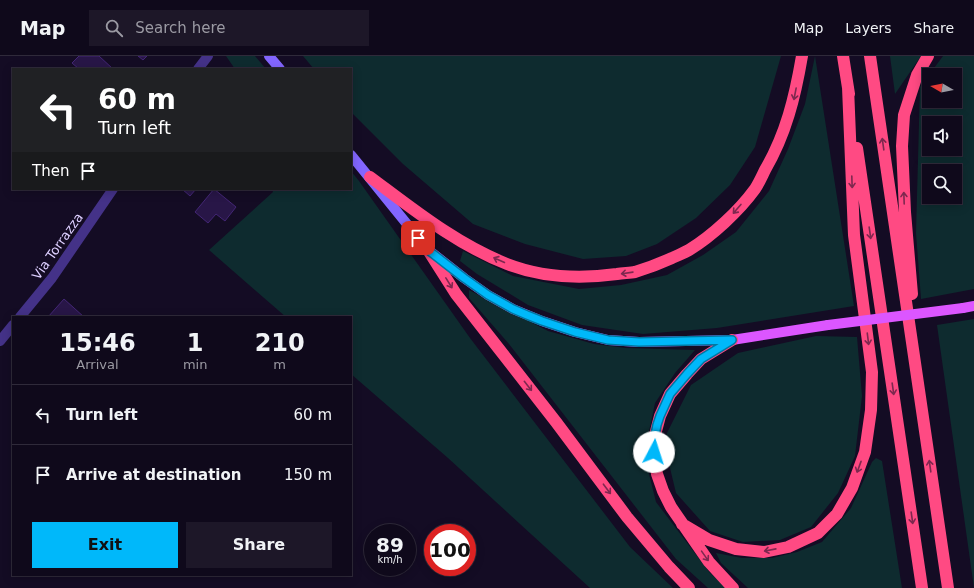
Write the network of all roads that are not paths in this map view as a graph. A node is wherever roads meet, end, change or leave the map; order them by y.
1 (208, 56) edge
2 (269, 56) edge
3 (802, 56) edge
4 (843, 56) edge
5 (870, 56) edge
6 (928, 56) edge
7 (199, 68) edge
8 (279, 68) edge
9 (848, 87) junction
10 (352, 156) edge
11 (370, 177) junction
12 (113, 190) edge
13 (428, 250) junction
14 (974, 306) edge
15 (21, 316) edge
16 (12, 326) edge
17 (732, 340) junction
18 (0, 341) edge
19 (925, 432) junction
20 (682, 524) junction
21 (689, 588) edge
22 (733, 588) edge
23 (922, 588) edge
24 (948, 588) edge

1 - 7 street
2 - 8 main road
3 -> 11 highway
4 - 9 highway
19 -> 5 highway
19 -> 6 highway
9 -> 20 highway
9 -> 23 highway
10 - 11 main road
11 - 13 main road
12 - 15 street, Via Torrazza
13 - 17 main road
13 -> 21 highway
14 - 17 main road, bridge
16 - 18 street
17 - 20 highway
24 -> 19 highway
20 -> 22 highway

